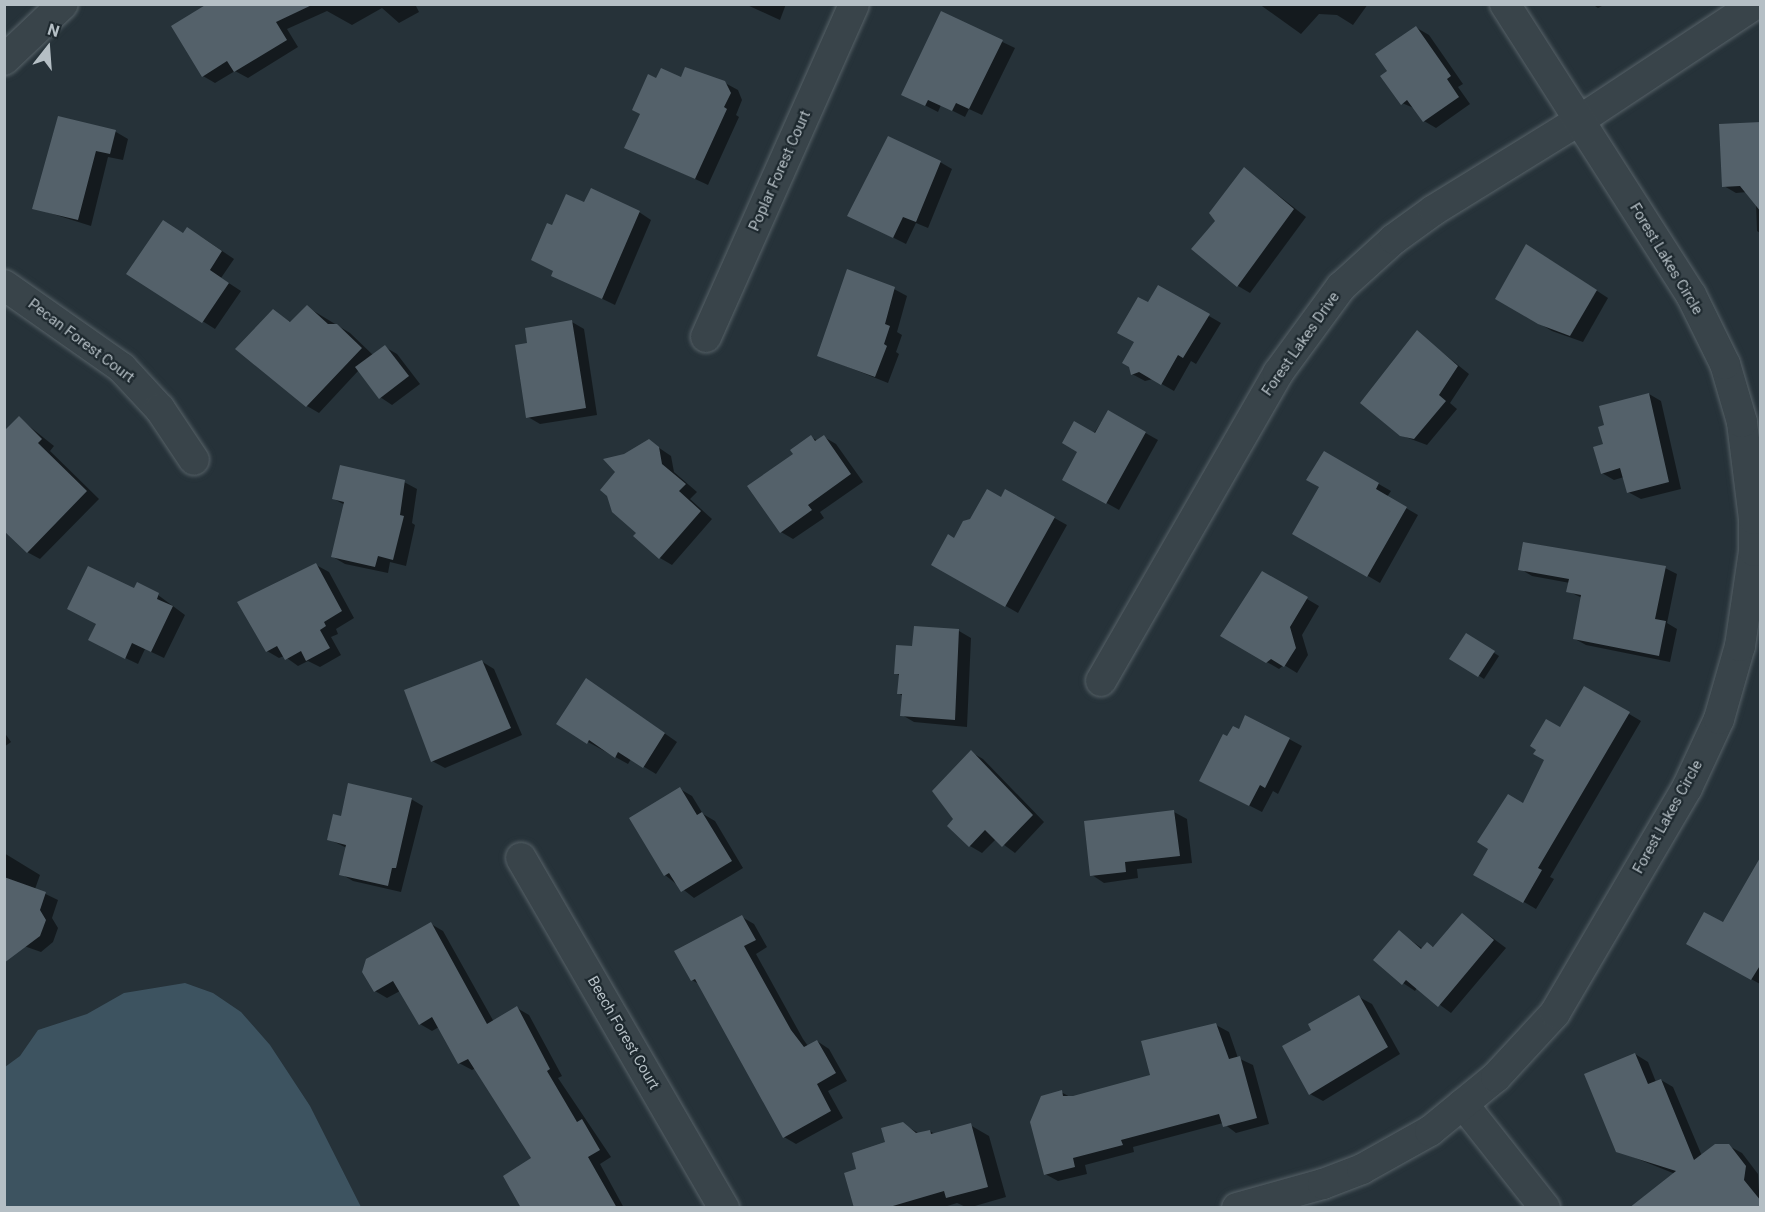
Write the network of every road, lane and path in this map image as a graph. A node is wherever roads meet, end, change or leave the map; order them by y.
1 (63, 4) edge
2 (854, 4) edge
3 (1505, 4) edge
4 (1755, 4) edge
5 (4, 60) edge
6 (1580, 120) junction
7 (4, 285) edge
8 (706, 337) dead end
9 (194, 460) dead end
10 (1101, 681) dead end
11 (521, 858) dead end
12 (1463, 1104) junction
13 (724, 1208) edge
14 (1237, 1208) edge
15 (1545, 1208) edge

1 - 5 street
2 - 8 street, Poplar Forest Court
3 - 6 street, Forest Lakes Circle
4 - 6 street, Forest Lakes Drive
6 - 10 street, Forest Lakes Drive
6 - 12 street, Forest Lakes Circle
7 - 9 street, Pecan Forest Court
11 - 13 street, Beech Forest Court
12 - 14 street, Forest Lakes Circle
12 - 15 street

